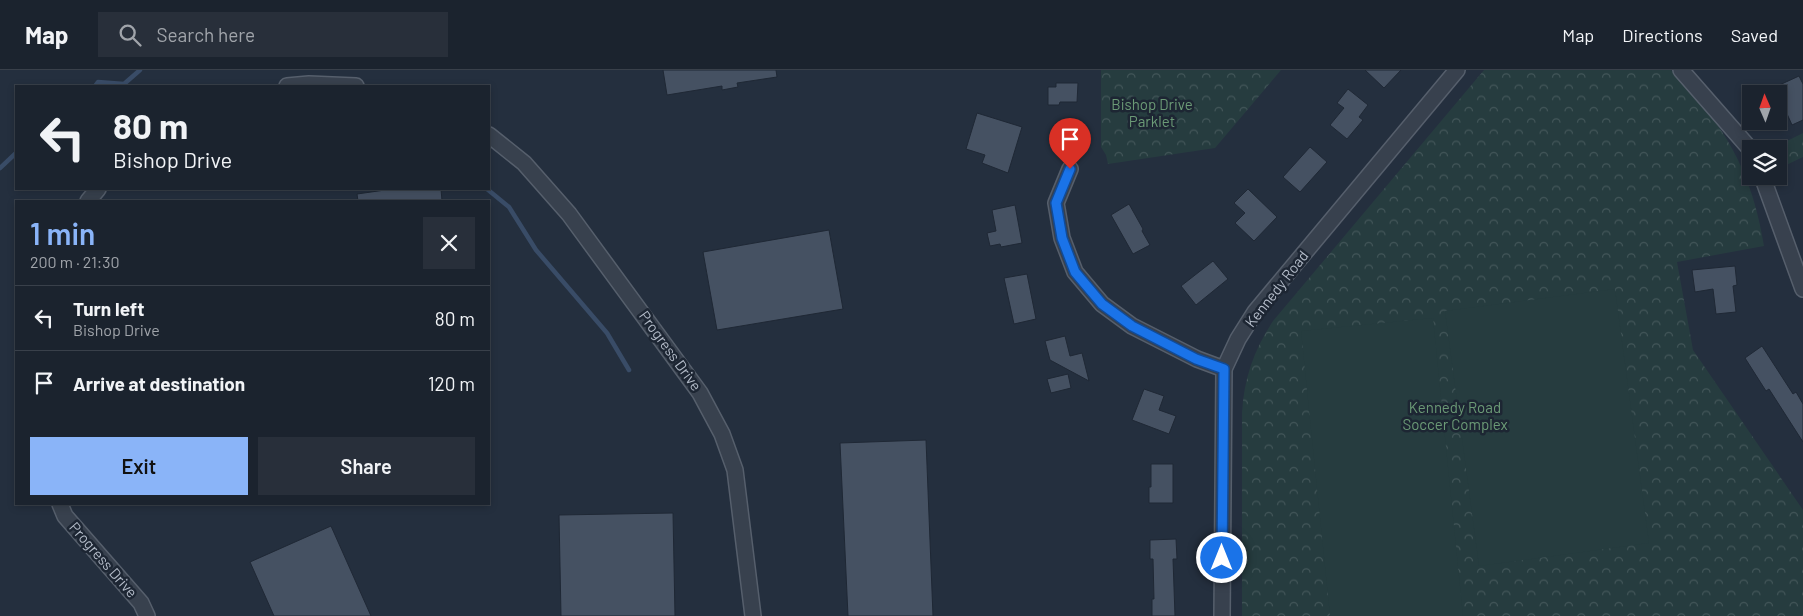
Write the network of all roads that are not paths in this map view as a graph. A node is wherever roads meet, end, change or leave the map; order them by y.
1 (1457, 70) edge
2 (1681, 70) edge
3 (298, 85) edge
4 (332, 85) edge
5 (490, 136) edge
6 (1742, 140) edge
7 (1070, 169) dead end
8 (1765, 185) edge
9 (97, 190) edge
10 (89, 200) edge
11 (1803, 289) edge
12 (1224, 369) junction
13 (60, 505) edge
14 (147, 616) edge
15 (753, 616) edge
16 (1222, 616) edge

1 - 12 street, Kennedy Road
2 - 6 street
3 - 4 street
5 - 15 street, Progress Drive
7 - 12 street
8 - 11 street
9 - 10 street
12 - 16 street, Kennedy Road
13 - 14 street, Progress Drive

